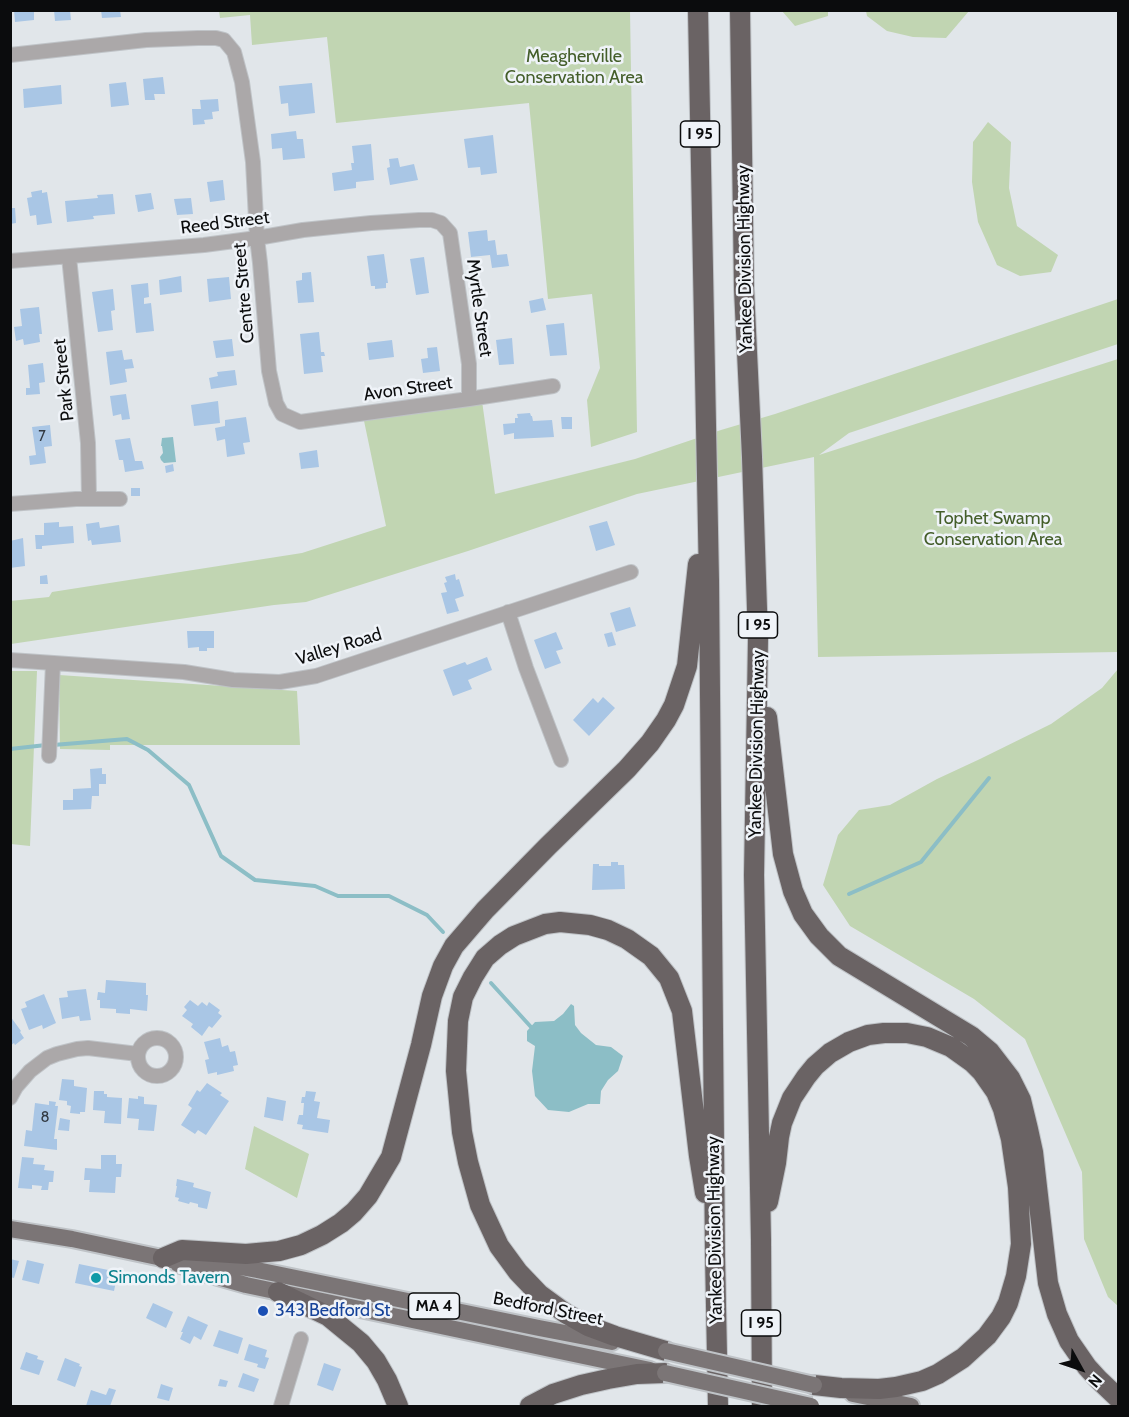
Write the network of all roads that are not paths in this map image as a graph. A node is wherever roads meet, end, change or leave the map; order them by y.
1 (698, 10) edge
2 (740, 10) edge
3 (10, 55) edge
4 (443, 224) joint
5 (257, 238) junction
6 (69, 257) junction
7 (10, 261) edge
8 (553, 386) dead end
9 (469, 399) junction
10 (276, 403) joint
11 (707, 487) junction
12 (89, 499) junction
13 (120, 499) dead end
14 (10, 504) edge
15 (631, 572) dead end
16 (508, 612) junction
17 (758, 658) junction
18 (10, 660) edge
19 (53, 663) junction
20 (49, 756) dead end
21 (561, 760) dead end
22 (138, 1054) dead end
23 (10, 1098) edge
24 (10, 1229) edge
25 (761, 1240) junction
26 (715, 1255) junction
27 (169, 1260) junction
28 (278, 1292) junction
29 (301, 1339) dead end
30 (666, 1351) junction
31 (665, 1373) junction
32 (814, 1385) junction
33 (1119, 1398) edge
34 (717, 1404) edge
35 (281, 1407) edge
36 (398, 1407) edge
37 (530, 1407) edge
38 (762, 1407) edge
39 (811, 1407) edge
40 (911, 1407) edge

1 - 11 highway, Yankee Division Highway / I 95
2 - 17 highway, Yankee Division Highway / I 95
3 - 5 street, Centre Street
4 - 5 street, Reed Street
4 - 9 street, Myrtle Street
5 - 6 street, Reed Street
5 - 10 street, Centre Street
6 - 7 street, Reed Street
6 - 12 street, Park Street
8 - 9 street, Avon Street
9 - 10 street, Avon Street
11 - 26 highway, Yankee Division Highway / I 95
11 - 27 highway
12 - 13 street
12 - 14 street
15 - 16 street, Valley Road
16 - 19 street, Valley Road
16 - 21 street
17 - 25 highway, Yankee Division Highway / I 95
17 - 33 highway
18 - 19 street, Valley Road
19 - 20 street
22 - 23 street
24 - 27 main road, Bedford Street / MA 4
25 - 32 highway
25 - 38 highway, Yankee Division Highway / I 95
26 - 30 highway
26 - 34 highway, Yankee Division Highway / I 95
27 - 28 main road, Bedford Street / MA 4
27 - 30 main road, Bedford Street / MA 4
28 - 31 main road, Bedford Street / MA 4
28 - 36 highway
29 - 35 street
30 - 32 main road, Bedford Street / MA 4, bridge
31 - 37 highway
31 - 39 main road, Bedford Street / MA 4, bridge
32 - 40 main road, Bedford Street / MA 4

